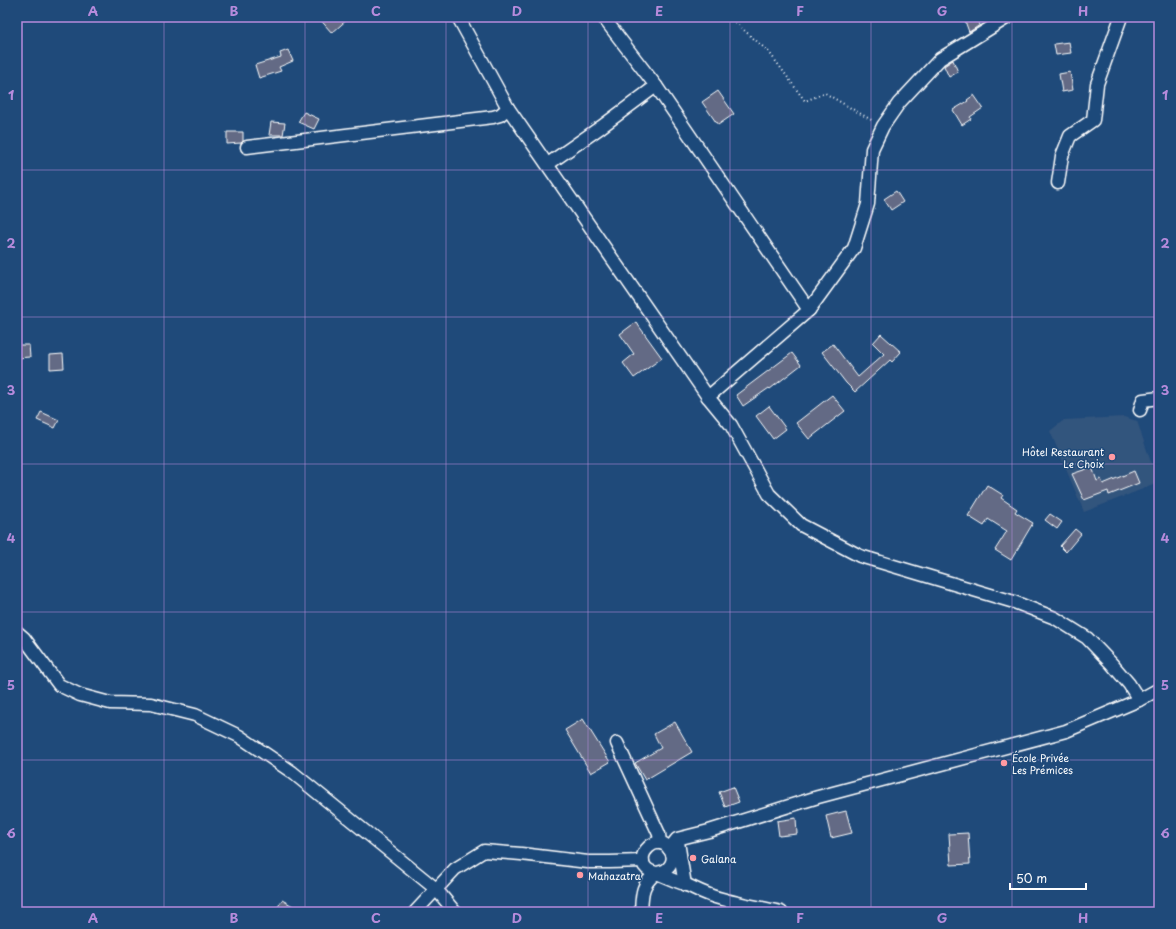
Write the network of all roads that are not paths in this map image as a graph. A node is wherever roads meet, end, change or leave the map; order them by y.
1 (458, 17) edge
2 (603, 17) edge
3 (1008, 17) edge
4 (1121, 17) edge
5 (656, 86) junction
6 (508, 108) junction
7 (247, 147) dead end
8 (548, 164) junction
9 (1058, 183) dead end
10 (809, 310) junction
11 (708, 397) junction
12 (1159, 398) edge
13 (1140, 410) dead end
14 (17, 632) edge
15 (1159, 689) edge
16 (1140, 700) junction
17 (617, 743) dead end
18 (669, 844) junction
19 (643, 861) junction
20 (656, 873) junction
21 (685, 885) junction
22 (436, 889) junction
23 (415, 912) edge
24 (455, 912) edge
25 (641, 912) edge
26 (781, 912) edge

1 - 6 street
2 - 5 street
3 - 10 street
4 - 9 street
5 - 8 street
5 - 10 street
6 - 7 street
6 - 8 street
8 - 11 street
10 - 11 street
11 - 16 street
12 - 13 street
14 - 22 street
15 - 16 street
16 - 18 street
17 - 18 street
18 - 19 street
18 - 20 street
18 - 21 street
19 - 20 street
19 - 22 street
20 - 21 street
20 - 25 street
21 - 26 street
22 - 23 street
22 - 24 street

